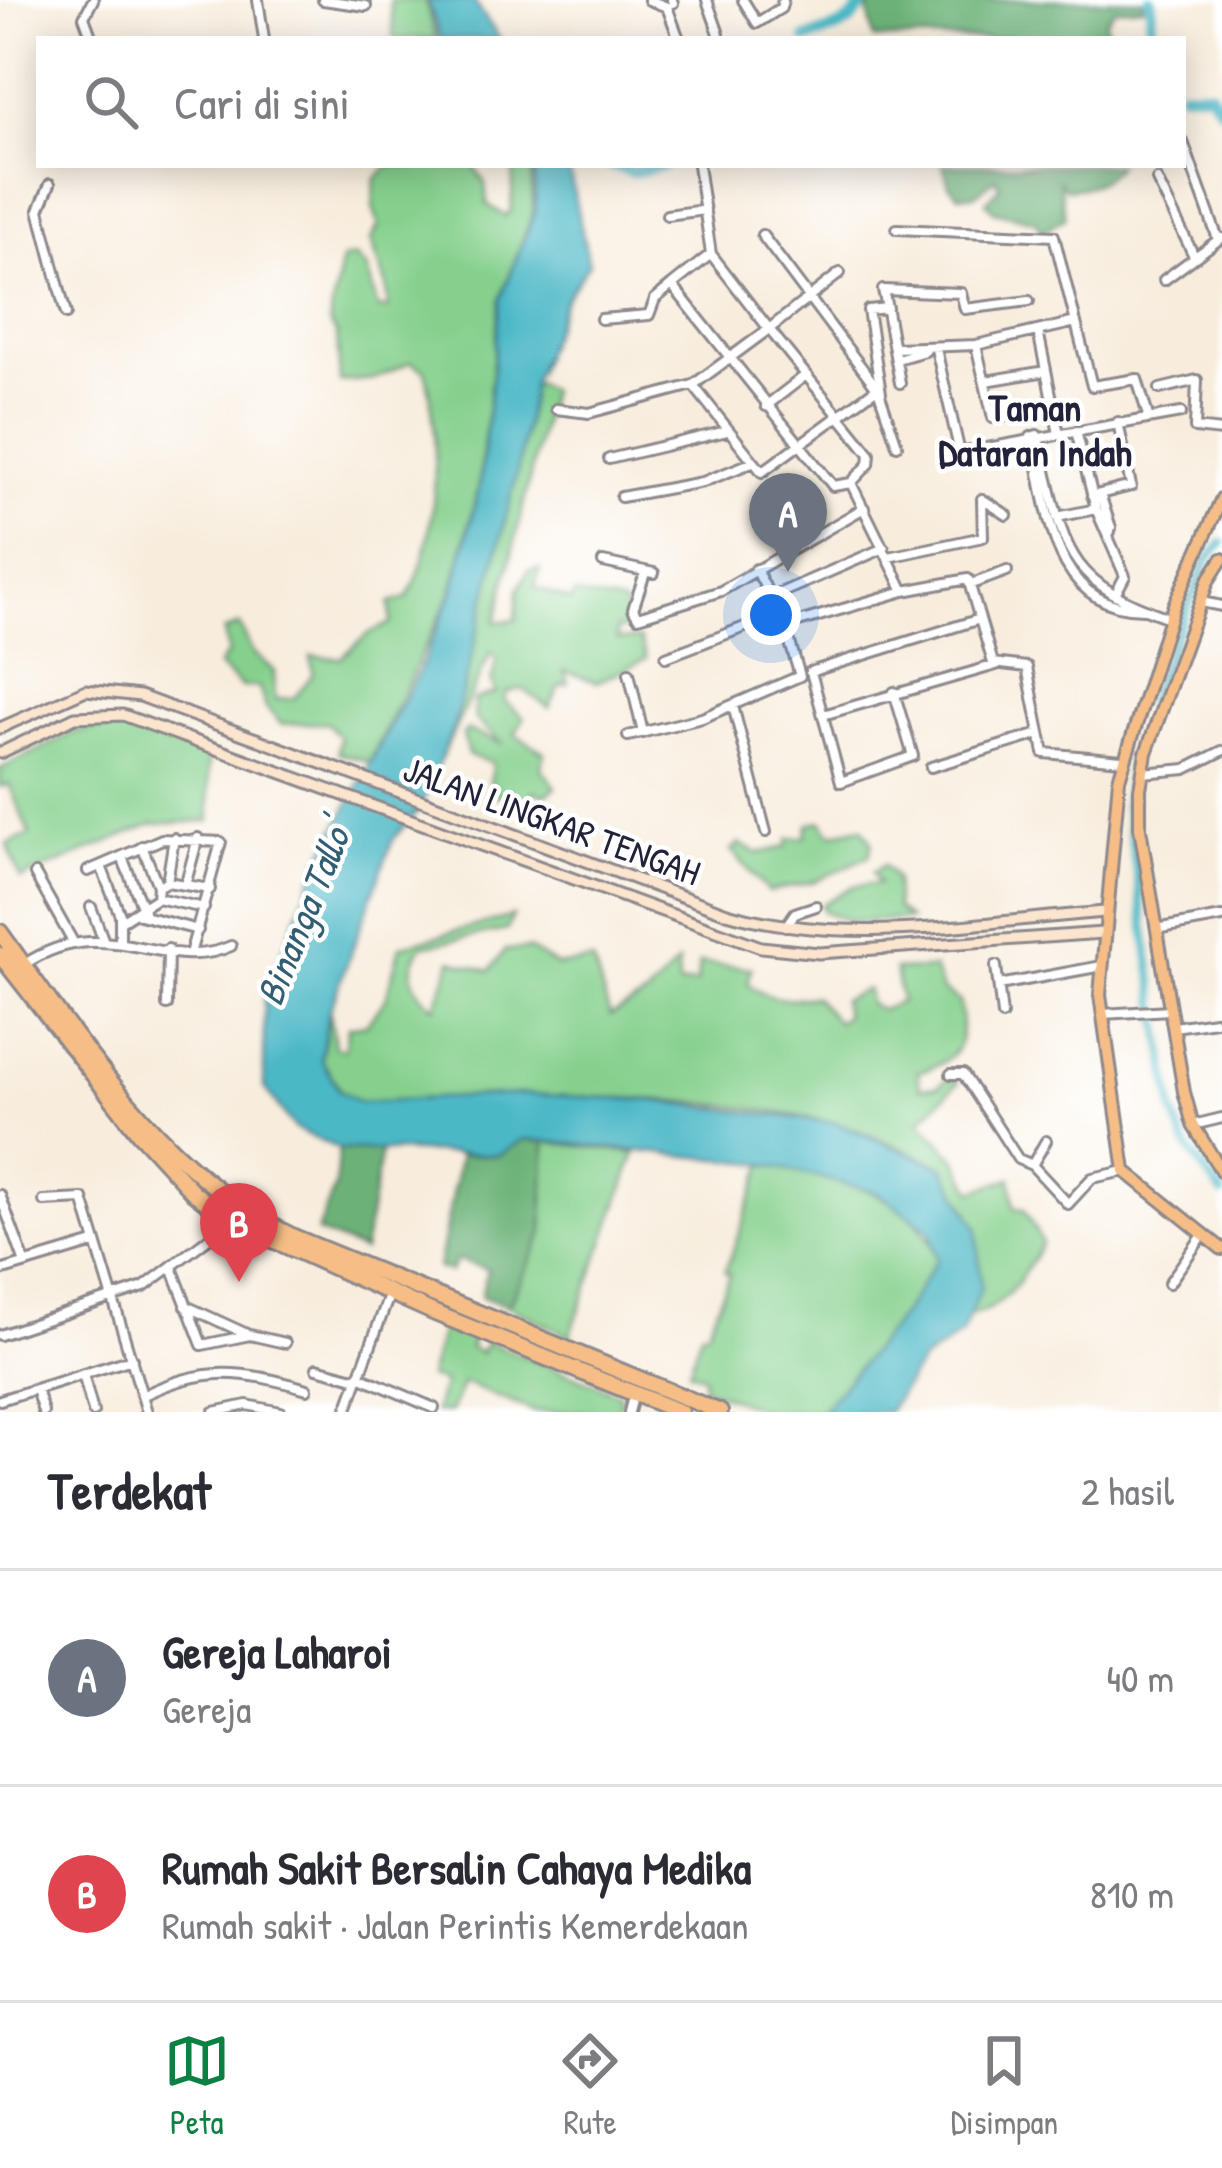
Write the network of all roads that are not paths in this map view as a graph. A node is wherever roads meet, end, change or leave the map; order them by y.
1 (93, 0) edge
2 (258, 0) edge
3 (323, 0) edge
4 (649, 0) edge
5 (707, 0) edge
6 (743, 0) edge
7 (783, 0) edge
8 (672, 2) edge
9 (366, 6) dead end
10 (719, 34) dead end
11 (91, 36) edge
12 (264, 36) edge
13 (678, 36) edge
14 (1186, 150) edge
15 (698, 168) edge
16 (1157, 180) dead end
17 (50, 184) dead end
18 (705, 210) junction
19 (667, 215) dead end
20 (897, 229) dead end
21 (762, 235) dead end
22 (1220, 239) edge
23 (711, 254) junction
24 (1194, 256) junction
25 (841, 273) dead end
26 (1164, 280) dead end
27 (672, 285) junction
28 (809, 297) junction
29 (1029, 301) dead end
30 (887, 311) dead end
31 (66, 314) dead end
32 (601, 319) dead end
33 (1076, 322) junction
34 (769, 329) junction
35 (1037, 331) junction
36 (976, 345) junction
37 (931, 349) junction
38 (896, 354) junction
39 (728, 358) junction
40 (1046, 371) junction
41 (806, 375) junction
42 (986, 381) junction
43 (900, 383) dead end
44 (693, 385) junction
45 (1092, 386) junction
46 (1160, 389) dead end
47 (879, 391) junction
48 (1095, 400) dead end
49 (766, 406) junction
50 (556, 409) dead end
51 (1054, 410) junction
52 (1181, 413) dead end
53 (838, 414) junction
54 (1148, 416) junction
55 (1118, 422) junction
56 (727, 431) junction
57 (1076, 431) junction
58 (1222, 431) edge
59 (1059, 434) junction
60 (1035, 441) junction
61 (797, 444) junction
62 (898, 445) dead end
63 (609, 459) dead end
64 (751, 463) junction
65 (851, 483) junction
66 (1096, 495) junction
67 (621, 497) dead end
68 (1222, 498) edge
69 (864, 508) junction
70 (1096, 509) junction
71 (1007, 515) dead end
72 (1054, 518) junction
73 (1108, 537) junction
74 (887, 552) junction
75 (1064, 556) junction
76 (1222, 559) edge
77 (603, 562) dead end
78 (756, 569) junction
79 (1007, 571) dead end
80 (972, 584) junction
81 (904, 591) junction
82 (1180, 592) junction
83 (1115, 595) junction
84 (771, 597) junction
85 (1201, 602) junction
86 (1222, 606) edge
87 (1143, 609) junction
88 (779, 614) junction
89 (1171, 619) junction
90 (980, 620) junction
91 (785, 626) junction
92 (666, 657) dead end
93 (996, 665) junction
94 (811, 672) junction
95 (629, 673) dead end
96 (800, 676) junction
97 (894, 692) junction
98 (733, 706) junction
99 (823, 715) junction
100 (0, 728) edge
101 (643, 733) junction
102 (1039, 734) junction
103 (628, 736) dead end
104 (0, 752) edge
105 (1222, 752) edge
106 (1122, 760) junction
107 (931, 767) dead end
108 (1141, 773) junction
109 (766, 832) dead end
110 (174, 838) junction
111 (198, 838) junction
112 (142, 846) junction
113 (122, 857) junction
114 (169, 865) junction
115 (101, 866) junction
116 (88, 871) dead end
117 (152, 872) junction
118 (35, 874) dead end
119 (186, 882) junction
120 (161, 889) junction
121 (210, 889) junction
122 (816, 906) dead end
123 (91, 907) dead end
124 (204, 908) junction
125 (141, 912) junction
126 (1106, 912) junction
127 (1222, 917) edge
128 (121, 921) junction
129 (786, 928) junction
130 (1156, 928) junction
131 (198, 930) junction
132 (0, 932) edge
133 (1103, 933) junction
134 (103, 939) junction
135 (120, 940) junction
136 (73, 942) junction
137 (231, 946) dead end
138 (169, 949) junction
139 (190, 954) junction
140 (0, 955) edge
141 (24, 965) junction
142 (1102, 965) junction
143 (996, 966) dead end
144 (999, 985) junction
145 (167, 1005) dead end
146 (1171, 1010) junction
147 (1102, 1014) junction
148 (1002, 1015) dead end
149 (1222, 1020) edge
150 (1174, 1027) junction
151 (951, 1074) dead end
152 (1222, 1118) edge
153 (1193, 1125) junction
154 (1046, 1142) dead end
155 (1032, 1165) junction
156 (1125, 1171) junction
157 (1222, 1172) edge
158 (0, 1195) edge
159 (44, 1201) dead end
160 (231, 1221) junction
161 (1203, 1234) junction
162 (94, 1243) junction
163 (1222, 1249) edge
164 (327, 1258) junction
165 (25, 1263) junction
166 (173, 1270) junction
167 (0, 1271) edge
168 (1169, 1283) dead end
169 (390, 1292) junction
170 (115, 1300) junction
171 (186, 1306) junction
172 (0, 1335) edge
173 (250, 1335) junction
174 (285, 1343) dead end
175 (132, 1359) junction
176 (317, 1368) dead end
177 (83, 1375) junction
178 (358, 1378) junction
179 (307, 1388) dead end
180 (36, 1389) junction
181 (634, 1393) junction
182 (142, 1396) junction
183 (0, 1400) edge
184 (434, 1408) dead end
185 (43, 1412) edge
186 (93, 1412) edge
187 (147, 1412) edge
188 (214, 1412) edge
189 (281, 1412) edge
190 (346, 1412) edge
191 (629, 1412) edge
192 (680, 1412) edge
193 (720, 1412) edge

1 - 11 street
2 - 12 street
3 - 9 street
4 - 8 street
5 - 10 street
6 - 7 street
8 - 13 street
14 - 22 street
15 - 18 street
16 - 24 street
17 - 31 street
18 - 19 street
18 - 23 street
20 - 33 street
21 - 28 street
22 - 24 street
23 - 27 street
23 - 34 street
24 - 26 street
25 - 28 street
27 - 32 street
27 - 39 street
28 - 34 street
28 - 47 street
29 - 47 street
30 - 38 street
33 - 35 street
33 - 45 street
34 - 39 street
34 - 41 street
35 - 36 street
35 - 40 street
36 - 37 street
36 - 42 street
37 - 38 street
37 - 60 street
38 - 43 street
39 - 44 street
39 - 49 street
40 - 42 street
40 - 51 street
41 - 49 street
41 - 53 street
42 - 51 street
44 - 50 street
44 - 56 street
45 - 48 street
45 - 54 street
46 - 58 street
47 - 53 street
47 - 62 street
49 - 61 street
51 - 59 street
52 - 54 street
53 - 61 street
53 - 65 street
54 - 55 street
55 - 57 street
55 - 66 street
56 - 63 street
56 - 64 street
57 - 59 street
57 - 66 street
59 - 60 street
60 - 72 street
61 - 64 street
61 - 65 street
64 - 67 street
65 - 69 street
66 - 70 street
66 - 73 street
68 - 82 main road
69 - 74 street
69 - 78 street
70 - 72 street
70 - 73 street
71 - 74 street
72 - 75 street
73 - 83 street
74 - 81 street
74 - 84 street
75 - 83 street
75 - 87 street
76 - 85 main road
77 - 78 street
78 - 84 street
79 - 80 street
80 - 81 street
80 - 90 street
81 - 91 street
82 - 85 main road
82 - 89 main road
83 - 87 street
84 - 88 street
85 - 86 street
85 - 108 main road
87 - 89 street
88 - 91 street
88 - 92 street
89 - 106 main road
90 - 93 street
90 - 94 street
91 - 96 street
93 - 97 street
93 - 102 street
94 - 96 street
94 - 99 street
95 - 101 street
96 - 98 street
97 - 99 street
97 - 99 street
98 - 101 street
98 - 109 street
100 - 129 main road, JALAN LINGKAR TENGAH
101 - 103 street
102 - 106 street
102 - 107 street
104 - 133 main road, JALAN LINGKAR TENGAH
105 - 108 street
106 - 126 main road
108 - 130 main road
110 - 111 street
110 - 112 street
110 - 114 street
111 - 119 street
111 - 121 street
112 - 113 street
112 - 117 street
113 - 115 street
113 - 125 street
114 - 117 street
114 - 120 street
115 - 116 street
115 - 128 street
117 - 120 street
118 - 136 street
119 - 120 street
119 - 121 street
120 - 124 street
120 - 125 street
121 - 124 street
122 - 129 street
123 - 134 street
124 - 131 street
125 - 128 street
125 - 131 street
126 - 129 main road, JALAN LINGKAR TENGAH
126 - 133 main road
127 - 130 street
128 - 135 street
130 - 146 main road
131 - 139 street
132 - 141 highway
133 - 142 main road
134 - 135 street
134 - 136 street
135 - 138 street
136 - 141 street
137 - 139 street
138 - 139 street
138 - 145 street
140 - 160 highway
141 - 164 highway
142 - 144 street
142 - 147 main road
143 - 144 street
144 - 148 street
146 - 147 street
146 - 150 main road
147 - 156 main road
149 - 150 street
150 - 153 main road
151 - 155 street
152 - 153 street
153 - 157 main road
154 - 155 street
155 - 156 street
156 - 161 main road
158 - 165 street
159 - 162 street
160 - 164 highway
160 - 166 street
161 - 163 main road
161 - 168 street
162 - 165 street
162 - 170 street
164 - 169 highway
164 - 193 highway
165 - 167 street
166 - 170 street
166 - 171 street
169 - 178 street
169 - 181 highway
170 - 172 street
170 - 175 street
171 - 173 street
171 - 173 street
173 - 174 street
175 - 177 street
175 - 182 street
176 - 178 street
177 - 180 street
177 - 186 street
178 - 184 street
178 - 190 street
179 - 182 street
180 - 183 street
180 - 185 street
181 - 191 street
181 - 192 highway
182 - 187 street
188 - 189 street

